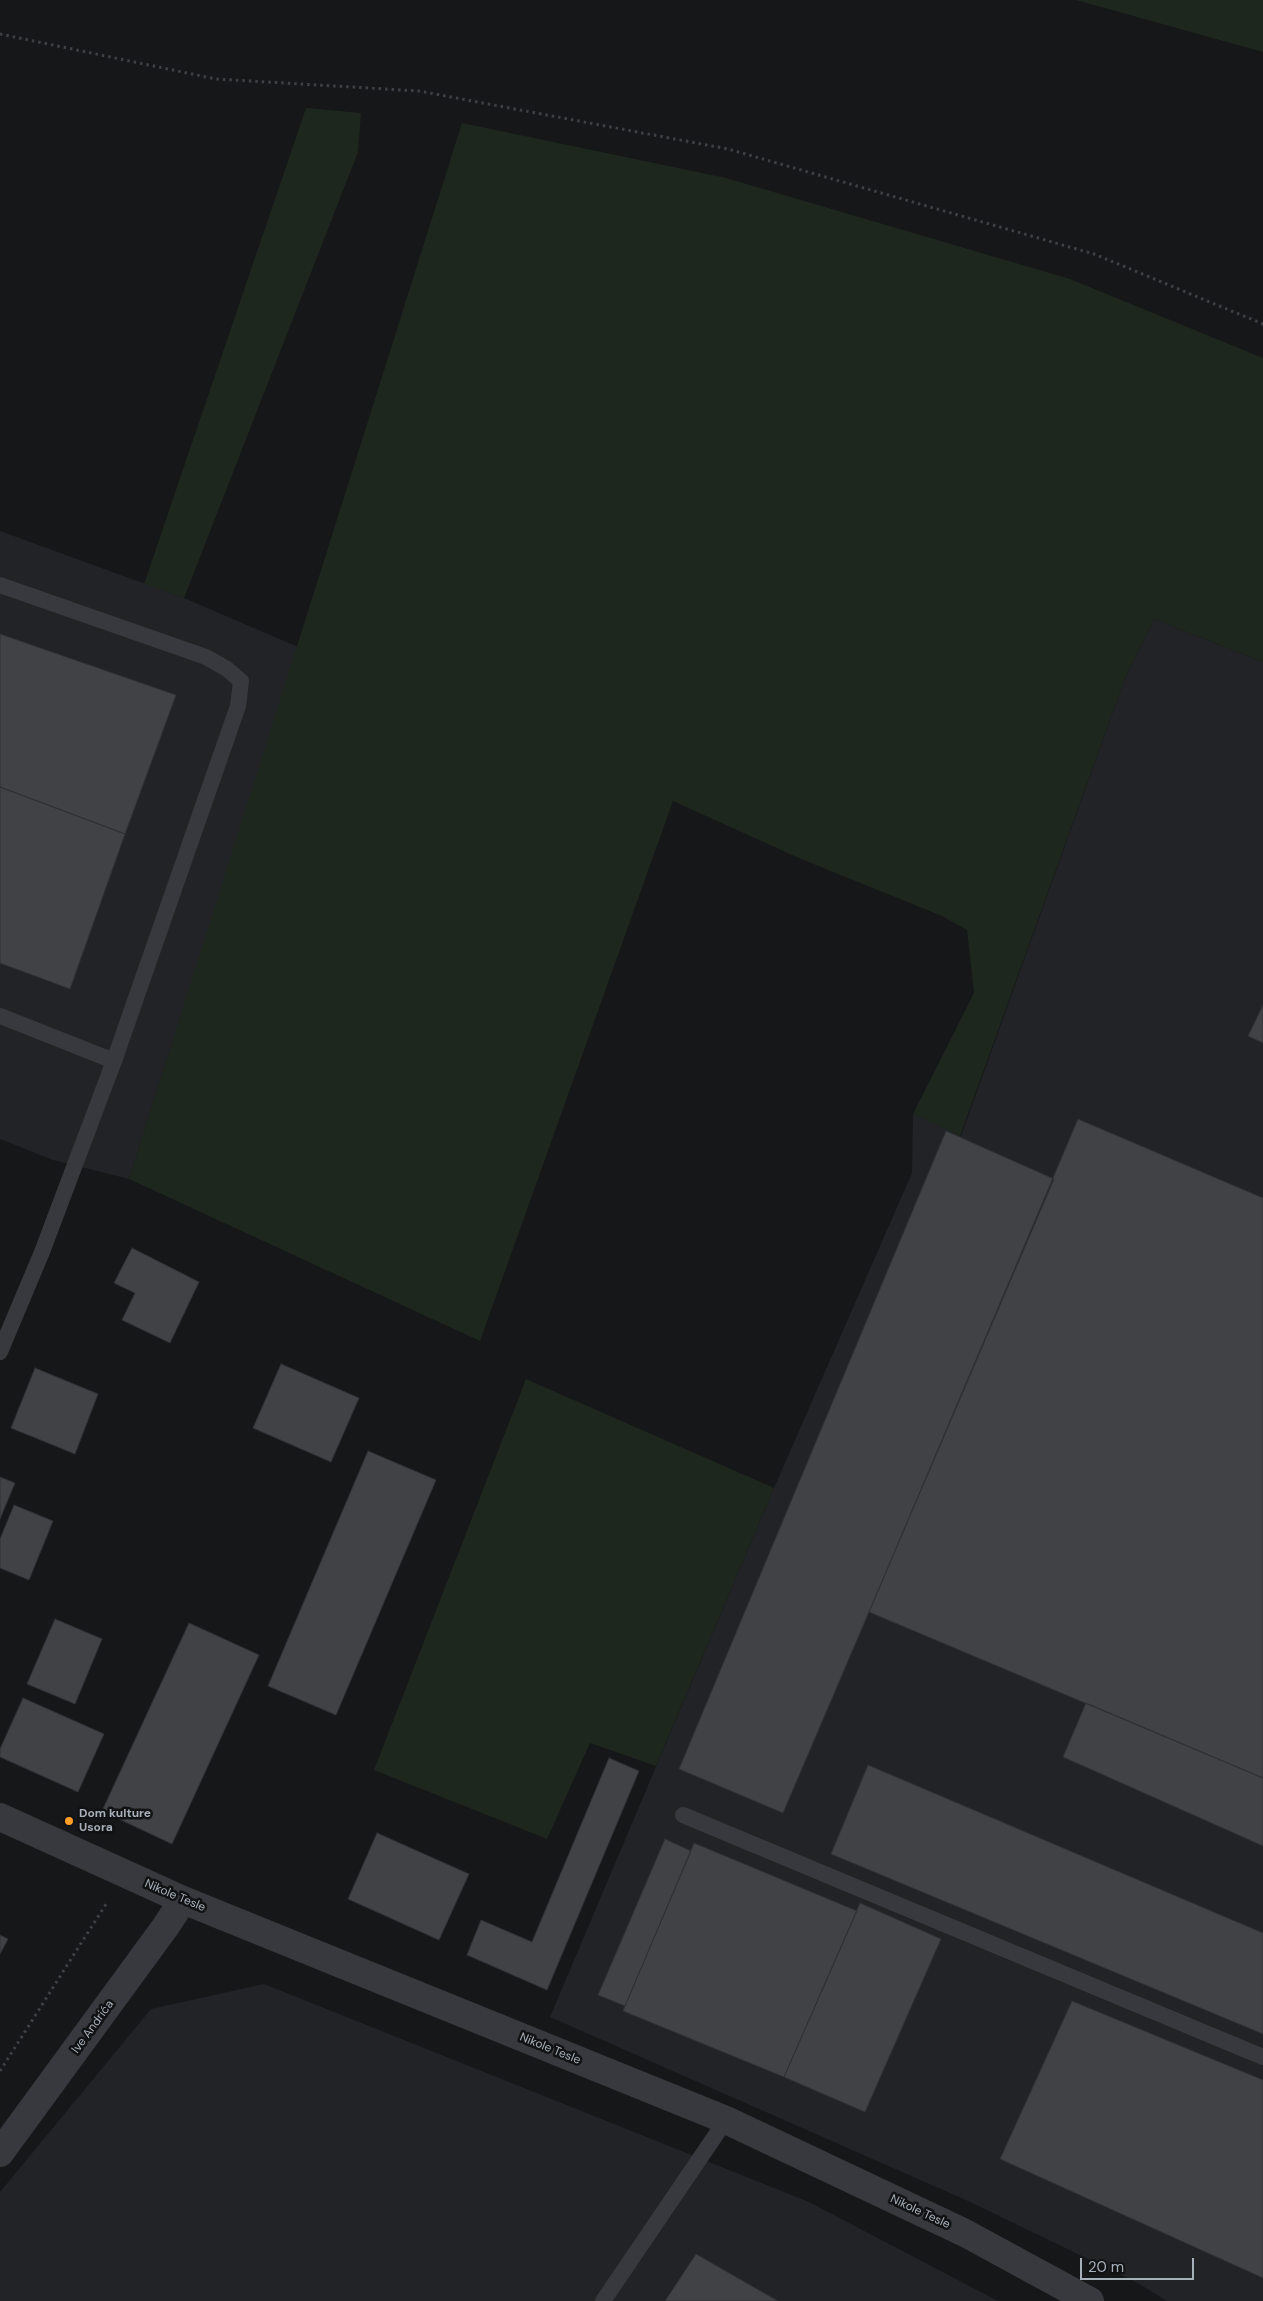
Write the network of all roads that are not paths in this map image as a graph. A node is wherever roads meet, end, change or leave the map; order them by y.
1 (0, 585) edge
2 (0, 1016) edge
3 (114, 1061) junction
4 (0, 1352) edge
5 (683, 1815) dead end
6 (0, 1817) edge
7 (183, 1900) junction
8 (1263, 2057) edge
9 (726, 2120) junction
10 (0, 2153) edge
11 (603, 2301) edge
12 (1090, 2301) edge

1 - 3 lane
2 - 3 lane
3 - 4 lane
5 - 8 lane
6 - 7 street, Nikole Tesle
7 - 9 street, Nikole Tesle
7 - 10 street, Ive Andrića
9 - 11 lane
9 - 12 street, Nikole Tesle

